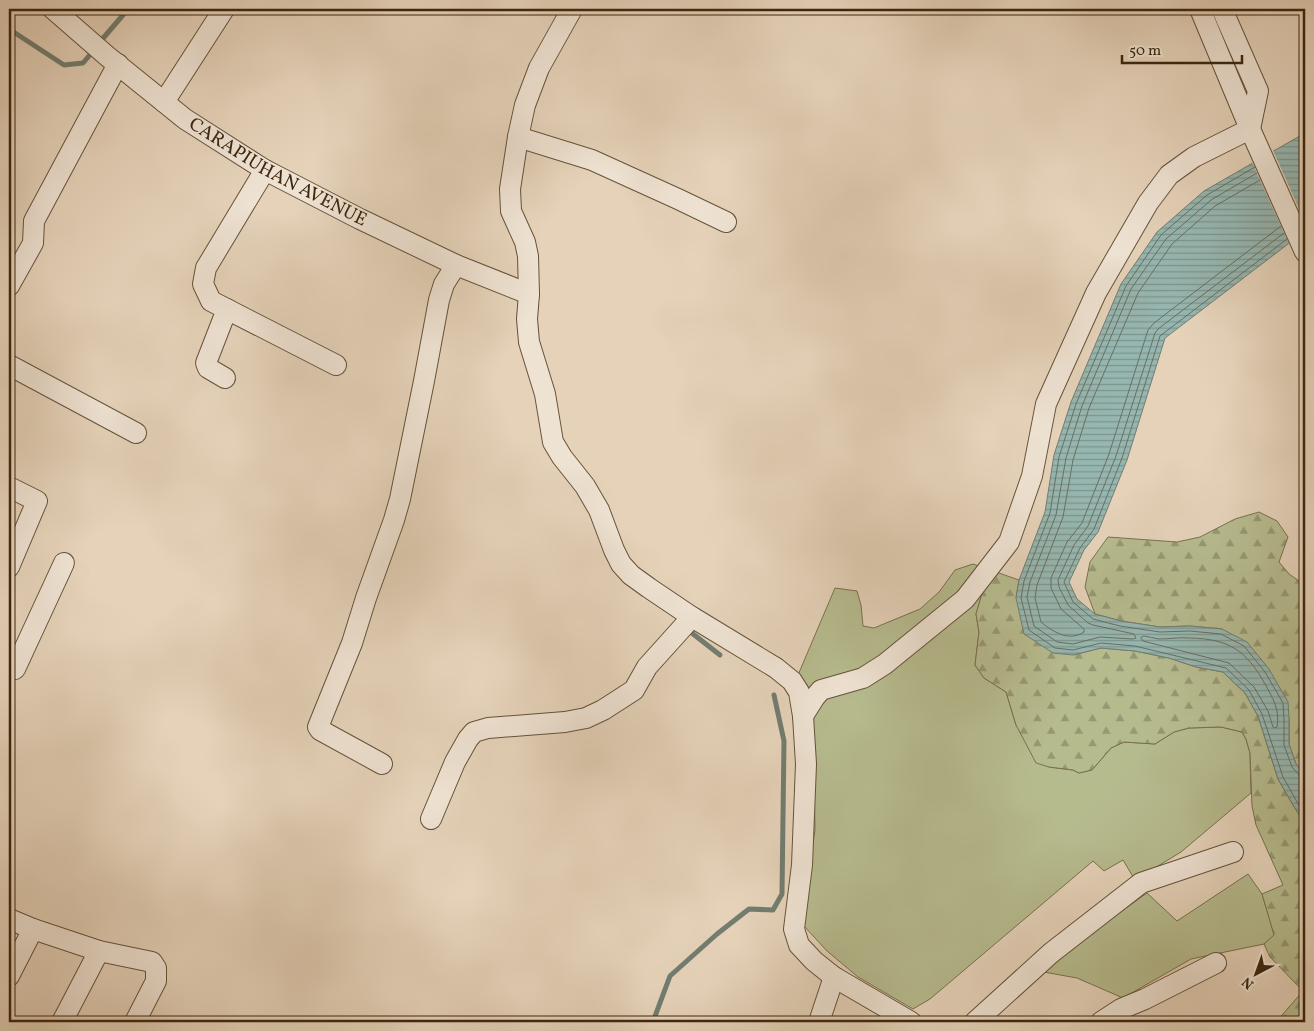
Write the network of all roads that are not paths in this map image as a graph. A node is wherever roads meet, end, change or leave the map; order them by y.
1 (53, 9) edge
2 (224, 9) edge
3 (572, 9) edge
4 (1200, 9) edge
5 (1222, 9) edge
6 (113, 60) junction
7 (164, 102) junction
8 (1254, 136) junction
9 (518, 137) junction
10 (266, 170) junction
11 (726, 222) dead end
12 (1305, 252) edge
13 (456, 266) junction
14 (9, 286) edge
15 (529, 294) junction
16 (226, 308) junction
17 (9, 365) edge
18 (336, 365) dead end
19 (225, 378) dead end
20 (136, 433) dead end
21 (9, 487) edge
22 (64, 563) dead end
23 (9, 568) edge
24 (692, 617) junction
25 (11, 674) edge
26 (803, 716) junction
27 (382, 764) dead end
28 (431, 819) dead end
29 (1233, 852) dead end
30 (9, 919) edge
31 (33, 929) junction
32 (99, 951) junction
33 (1216, 963) dead end
34 (9, 976) edge
35 (834, 977) junction
36 (62, 1022) edge
37 (135, 1022) edge
38 (818, 1022) edge
39 (911, 1022) edge
40 (976, 1022) edge
41 (1101, 1022) edge

1 - 6 street, CARAPIUHAN AVENUE
2 - 7 street
3 - 9 street
4 - 8 street
5 - 8 street
6 - 7 street, CARAPIUHAN AVENUE
6 - 14 street
7 - 10 street, CARAPIUHAN AVENUE
8 - 12 street
8 - 26 street
9 - 11 street
9 - 15 street
10 - 13 street, CARAPIUHAN AVENUE
10 - 16 street
13 - 15 street, CARAPIUHAN AVENUE
13 - 27 street
15 - 24 street
16 - 18 street
16 - 19 street
17 - 20 street
21 - 23 street
22 - 25 street
24 - 26 street
24 - 28 street
26 - 35 street
29 - 40 street
30 - 31 street
31 - 32 street
31 - 34 street
32 - 36 street
32 - 37 street
33 - 41 street
35 - 38 street
35 - 39 street

